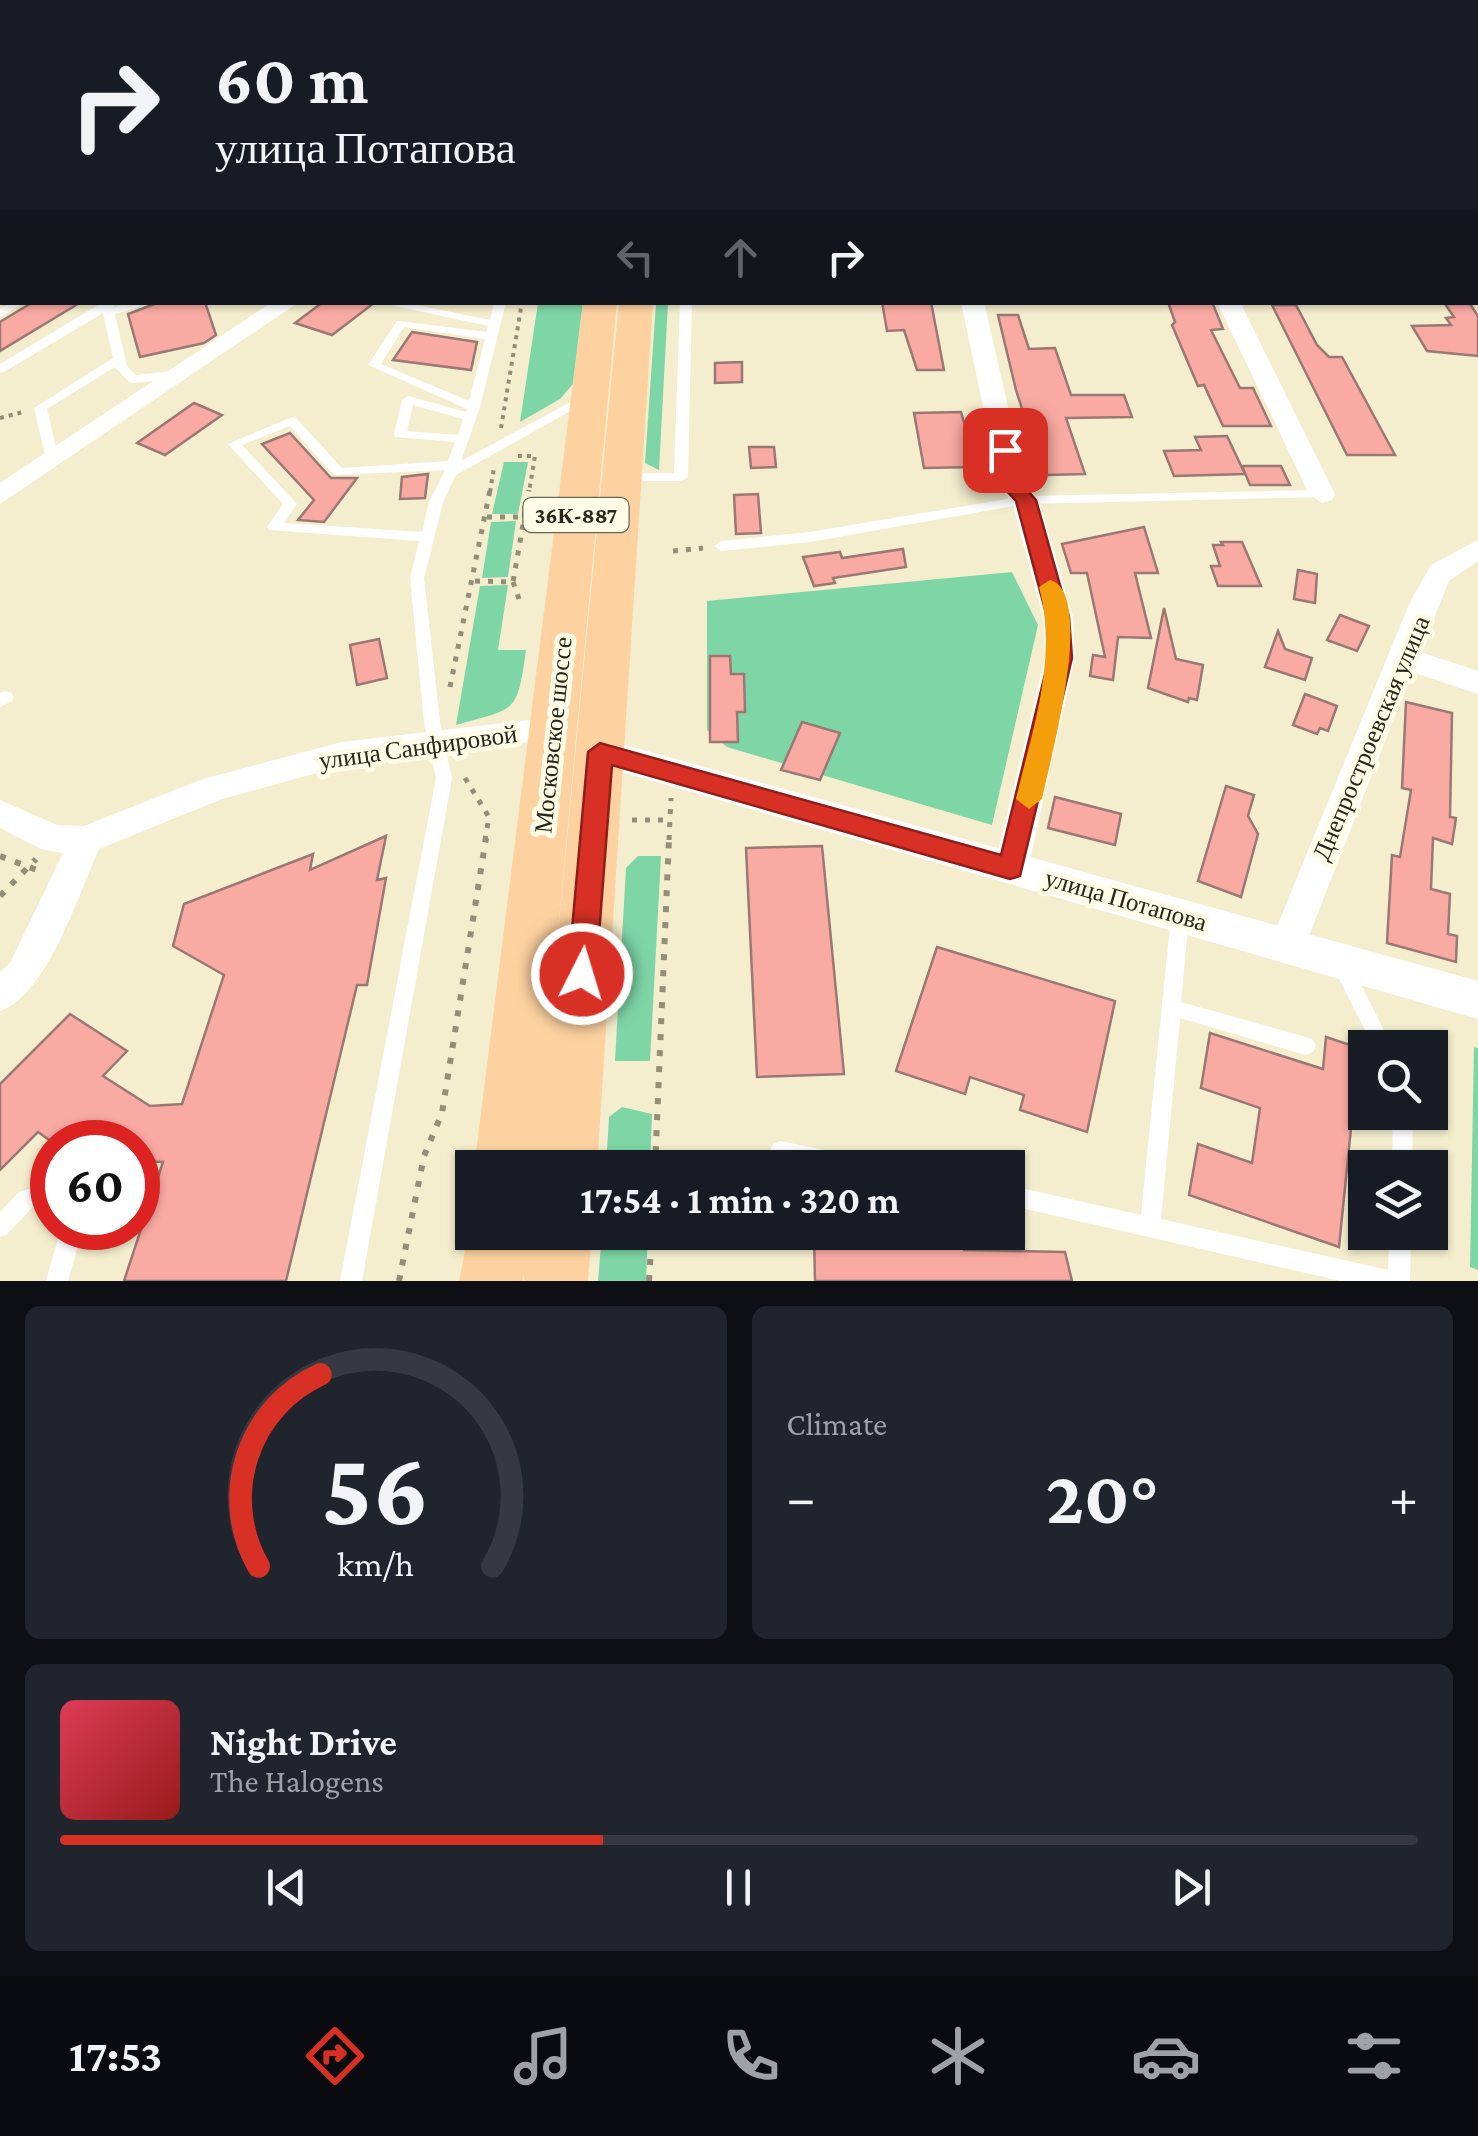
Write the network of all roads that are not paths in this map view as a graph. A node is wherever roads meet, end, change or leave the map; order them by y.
1 (284, 305) edge
2 (394, 305) edge
3 (499, 305) edge
4 (600, 305) edge
5 (616, 305) edge
6 (636, 305) edge
7 (686, 305) edge
8 (973, 305) edge
9 (1229, 305) edge
10 (109, 306) edge
11 (492, 330) junction
12 (119, 359) junction
13 (0, 369) edge
14 (184, 373) junction
15 (588, 398) junction
16 (472, 412) junction
17 (463, 439) junction
18 (52, 460) junction
19 (452, 468) junction
20 (621, 478) junction
21 (1322, 494) joint
22 (0, 495) edge
23 (1025, 500) junction
24 (427, 537) junction
25 (721, 546) road end
26 (1478, 548) edge
27 (1405, 658) junction
28 (1478, 683) edge
29 (441, 740) junction
30 (577, 742) junction
31 (0, 813) edge
32 (86, 840) junction
33 (1010, 868) junction
34 (1180, 916) junction
35 (1286, 946) junction
36 (1335, 959) junction
37 (0, 995) edge
38 (1478, 1000) edge
39 (1172, 1008) junction
40 (1374, 1030) edge
41 (1306, 1046) dead end
42 (508, 1150) edge
43 (536, 1150) edge
44 (566, 1150) edge
45 (30, 1199) edge
46 (1025, 1199) edge
47 (0, 1226) edge
48 (1150, 1227) junction
49 (66, 1250) edge
50 (495, 1250) edge
51 (525, 1250) edge
52 (559, 1250) edge
53 (1400, 1250) edge
54 (57, 1281) edge
55 (351, 1281) edge
56 (492, 1281) edge
57 (522, 1281) edge
58 (556, 1281) edge
59 (1388, 1281) edge
60 (1399, 1281) edge

1 - 14 street
2 - 11 lane
3 - 11 lane
4 - 15 main road, Московское шоссе / 36К-887
5 - 30 main road, Московское шоссе / 36К-887
6 - 20 main road, Московское шоссе / 36К-887
7 - 20 lane
8 - 23 street
9 - 21 street
10 - 12 lane
10 - 13 lane
11 - 16 lane
11 - 16 lane
12 - 14 lane
12 - 18 lane
14 - 18 street
15 - 19 lane
15 - 30 main road, Московское шоссе / 36К-887
16 - 17 lane
16 - 17 lane
17 - 19 lane
18 - 22 street
19 - 24 lane
19 - 24 lane
20 - 30 main road, Московское шоссе / 36К-887
21 - 23 lane
23 - 25 lane
23 - 33 street
24 - 29 lane
26 - 27 street, Днепростроевская улица
27 - 28 street
27 - 35 street, Днепростроевская улица
29 - 30 street, улица Санфировой
29 - 32 street, улица Санфировой
29 - 55 lane
30 - 33 street, улица Потапова
30 - 42 main road, Московское шоссе / 36К-887
30 - 43 main road, Московское шоссе / 36К-887
30 - 44 main road, Московское шоссе / 36К-887
31 - 32 street
32 - 37 street
33 - 34 street, улица Потапова
34 - 35 street, улица Потапова
34 - 39 lane
35 - 36 street, улица Потапова
36 - 38 street, улица Потапова
36 - 40 lane
39 - 41 lane
39 - 48 lane
45 - 47 lane
46 - 48 lane
48 - 59 lane
49 - 54 lane
50 - 56 main road
51 - 57 main road
52 - 58 main road
53 - 60 lane

